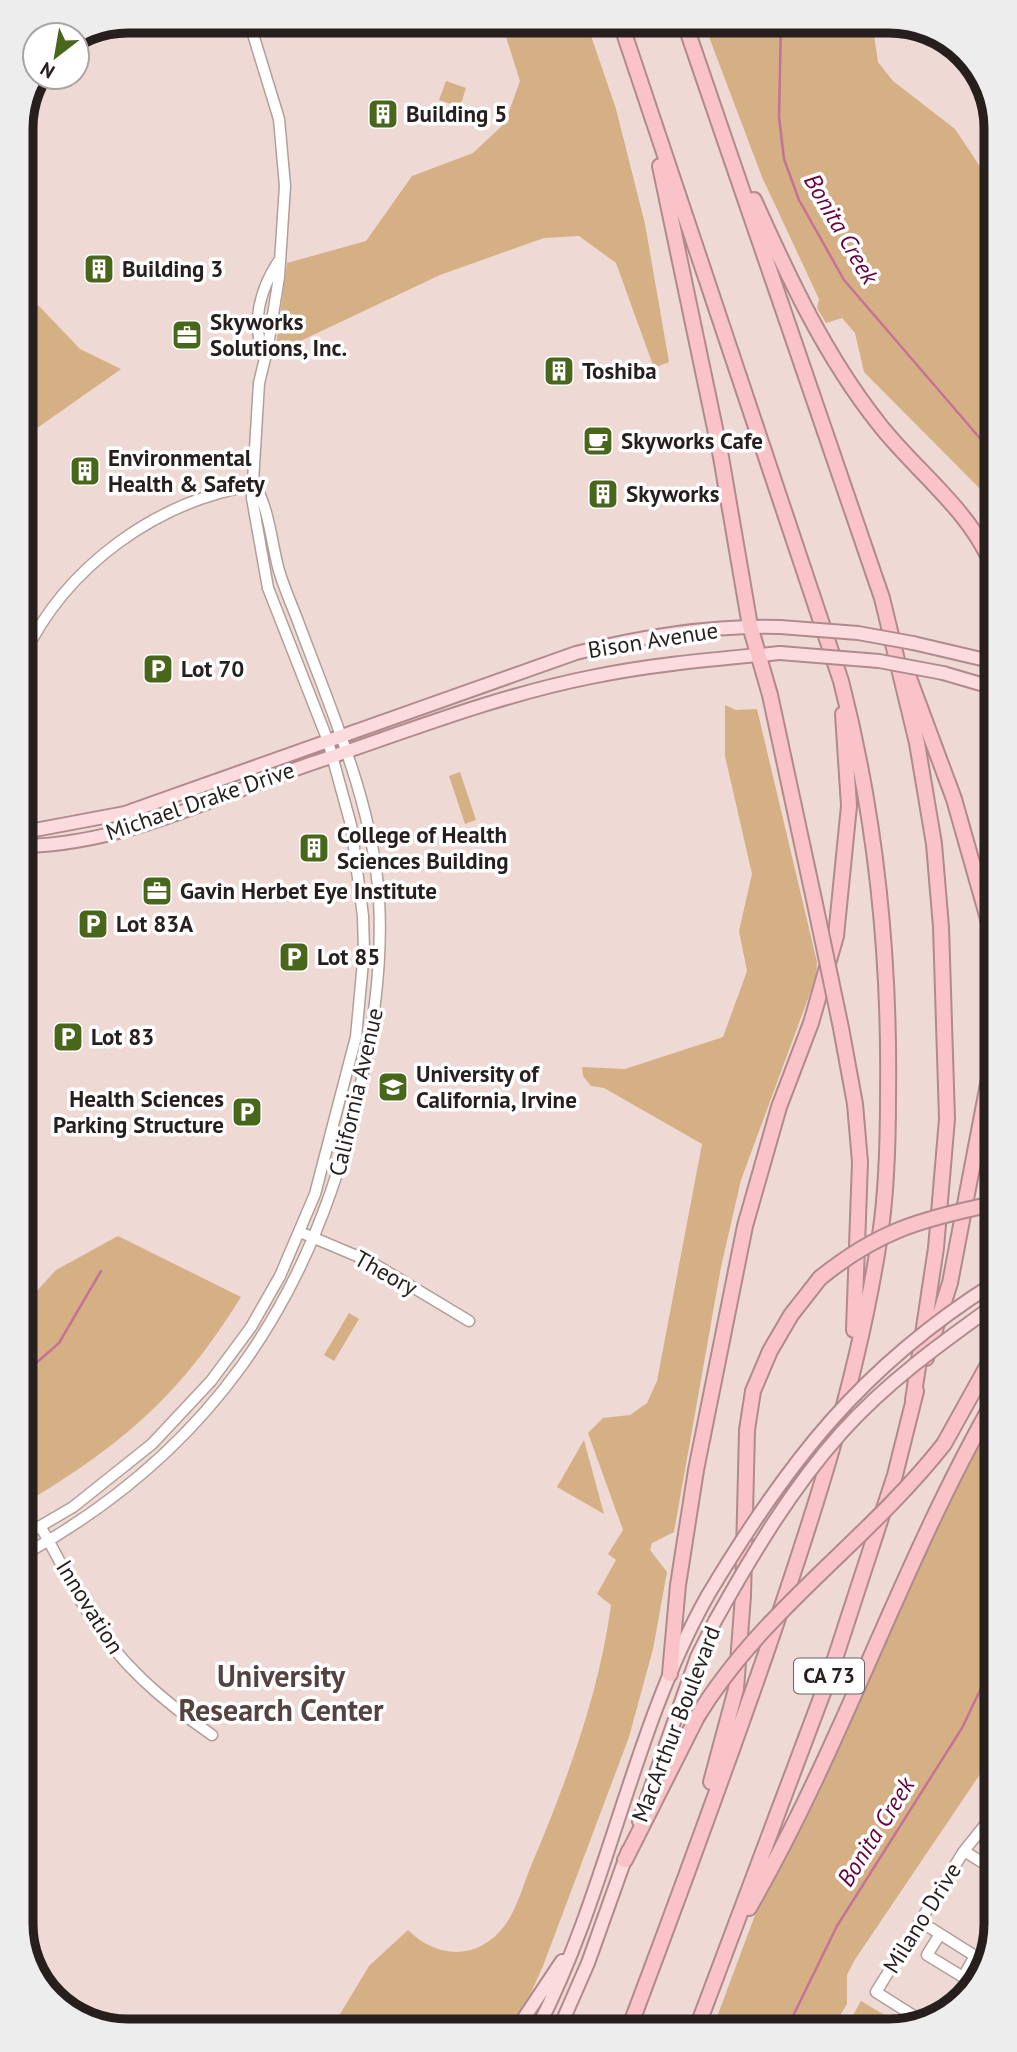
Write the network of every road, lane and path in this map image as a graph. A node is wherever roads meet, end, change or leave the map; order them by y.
1 (253, 33) edge
2 (624, 33) edge
3 (688, 33) edge
4 (647, 107) junction
5 (718, 119) junction
6 (254, 485) junction
7 (984, 551) edge
8 (887, 619) junction
9 (750, 626) junction
10 (33, 639) edge
11 (758, 655) junction
12 (984, 660) edge
13 (841, 681) junction
14 (984, 685) edge
15 (341, 737) junction
16 (328, 741) junction
17 (346, 752) junction
18 (332, 757) junction
19 (33, 830) edge
20 (33, 845) edge
21 (984, 905) edge
22 (984, 1105) edge
23 (984, 1206) edge
24 (300, 1232) junction
25 (315, 1238) junction
26 (984, 1290) edge
27 (984, 1313) edge
28 (469, 1321) dead end
29 (984, 1371) edge
30 (852, 1380) junction
31 (913, 1400) junction
32 (984, 1419) edge
33 (40, 1526) junction
34 (33, 1530) edge
35 (49, 1541) junction
36 (33, 1550) edge
37 (670, 1674) junction
38 (212, 1735) dead end
39 (984, 1826) edge
40 (964, 1851) junction
41 (625, 1860) junction
42 (983, 1863) edge
43 (684, 1882) junction
44 (921, 1922) junction
45 (940, 1934) junction
46 (576, 1941) junction
47 (727, 1946) junction
48 (913, 2015) edge
49 (523, 2019) edge
50 (542, 2019) edge
51 (563, 2019) edge
52 (633, 2019) edge
53 (700, 2019) edge

1 - 6 street, California Avenue
2 - 4 highway
3 - 5 highway
4 - 9 highway
4 - 13 highway
5 - 7 highway
5 - 8 highway
6 - 10 street
6 - 15 street, California Avenue
6 - 16 street, California Avenue
8 - 21 highway
8 - 31 highway
9 - 11 highway
9 - 12 main road, Bison Avenue, bridge
9 - 15 main road, Bison Avenue
11 - 14 main road, Bison Avenue, bridge
11 - 17 main road, Bison Avenue
11 - 30 highway, bridge
13 - 30 highway
13 - 37 highway
15 - 16 main road, Bison Avenue
15 - 17 street, California Avenue
16 - 18 street, California Avenue
16 - 19 main road, Michael Drake Drive
17 - 18 main road, Bison Avenue
17 - 25 street, California Avenue
18 - 20 main road, Michael Drake Drive
18 - 24 street, California Avenue
22 - 31 highway
23 - 43 highway, bridge
24 - 25 street, Theory
24 - 33 street, California Avenue
25 - 28 street, Theory
25 - 35 street, California Avenue
26 - 37 main road, MacArthur Boulevard, bridge
27 - 41 main road, MacArthur Boulevard, bridge
29 - 41 highway, bridge
30 - 43 highway, CA 73
31 - 47 highway, CA 73
32 - 47 highway
33 - 34 street, California Avenue
33 - 35 street, Innovation
35 - 36 street, California Avenue
35 - 38 street, Innovation
37 - 46 main road, MacArthur Boulevard
39 - 40 street, Milano Drive
40 - 42 street
40 - 44 street, Milano Drive
41 - 51 main road, MacArthur Boulevard
43 - 52 highway, CA 73
44 - 45 street
44 - 48 street, Milano Drive
45 - 45 street
46 - 49 main road
46 - 50 main road, MacArthur Boulevard
47 - 53 highway, CA 73

